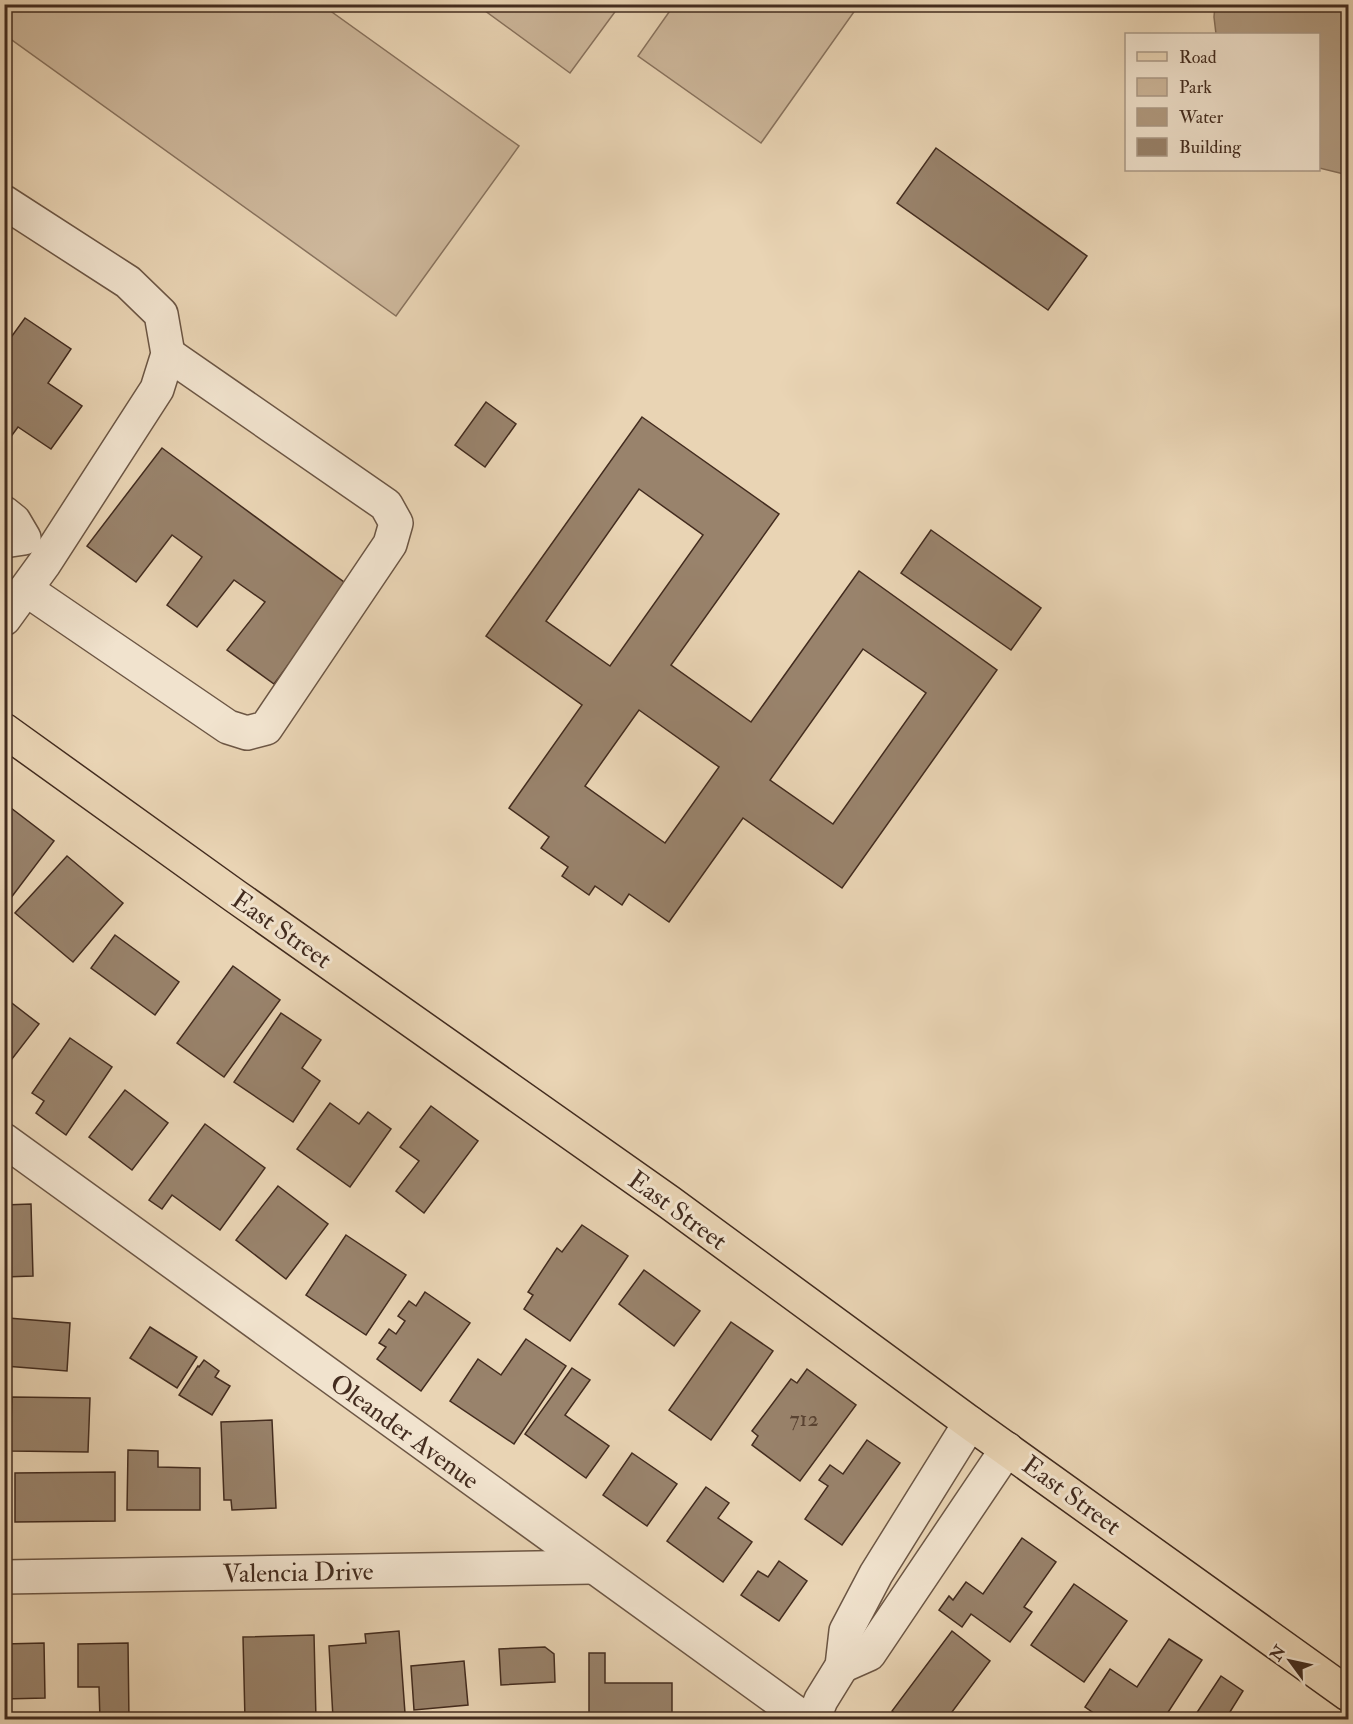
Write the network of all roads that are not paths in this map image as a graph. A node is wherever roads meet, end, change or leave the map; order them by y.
1 (4, 202) edge
2 (168, 354) junction
3 (4, 513) edge
4 (14, 540) edge
5 (35, 577) junction
6 (4, 619) edge
7 (4, 730) edge
8 (4, 1140) edge
9 (970, 1423) junction
10 (1007, 1449) junction
11 (592, 1567) junction
12 (4, 1577) edge
13 (842, 1666) junction
14 (1348, 1694) edge
15 (806, 1719) edge
16 (813, 1719) edge

1 - 2 street
2 - 5 street
2 - 5 street
3 - 4 street
4 - 5 street
5 - 6 street
7 - 9 main road, East Street
8 - 11 street, Oleander Avenue
9 - 10 main road, East Street
9 - 13 street
10 - 13 street
10 - 14 main road, East Street
11 - 12 street, Valencia Drive
11 - 15 street, Oleander Avenue
13 - 16 street

